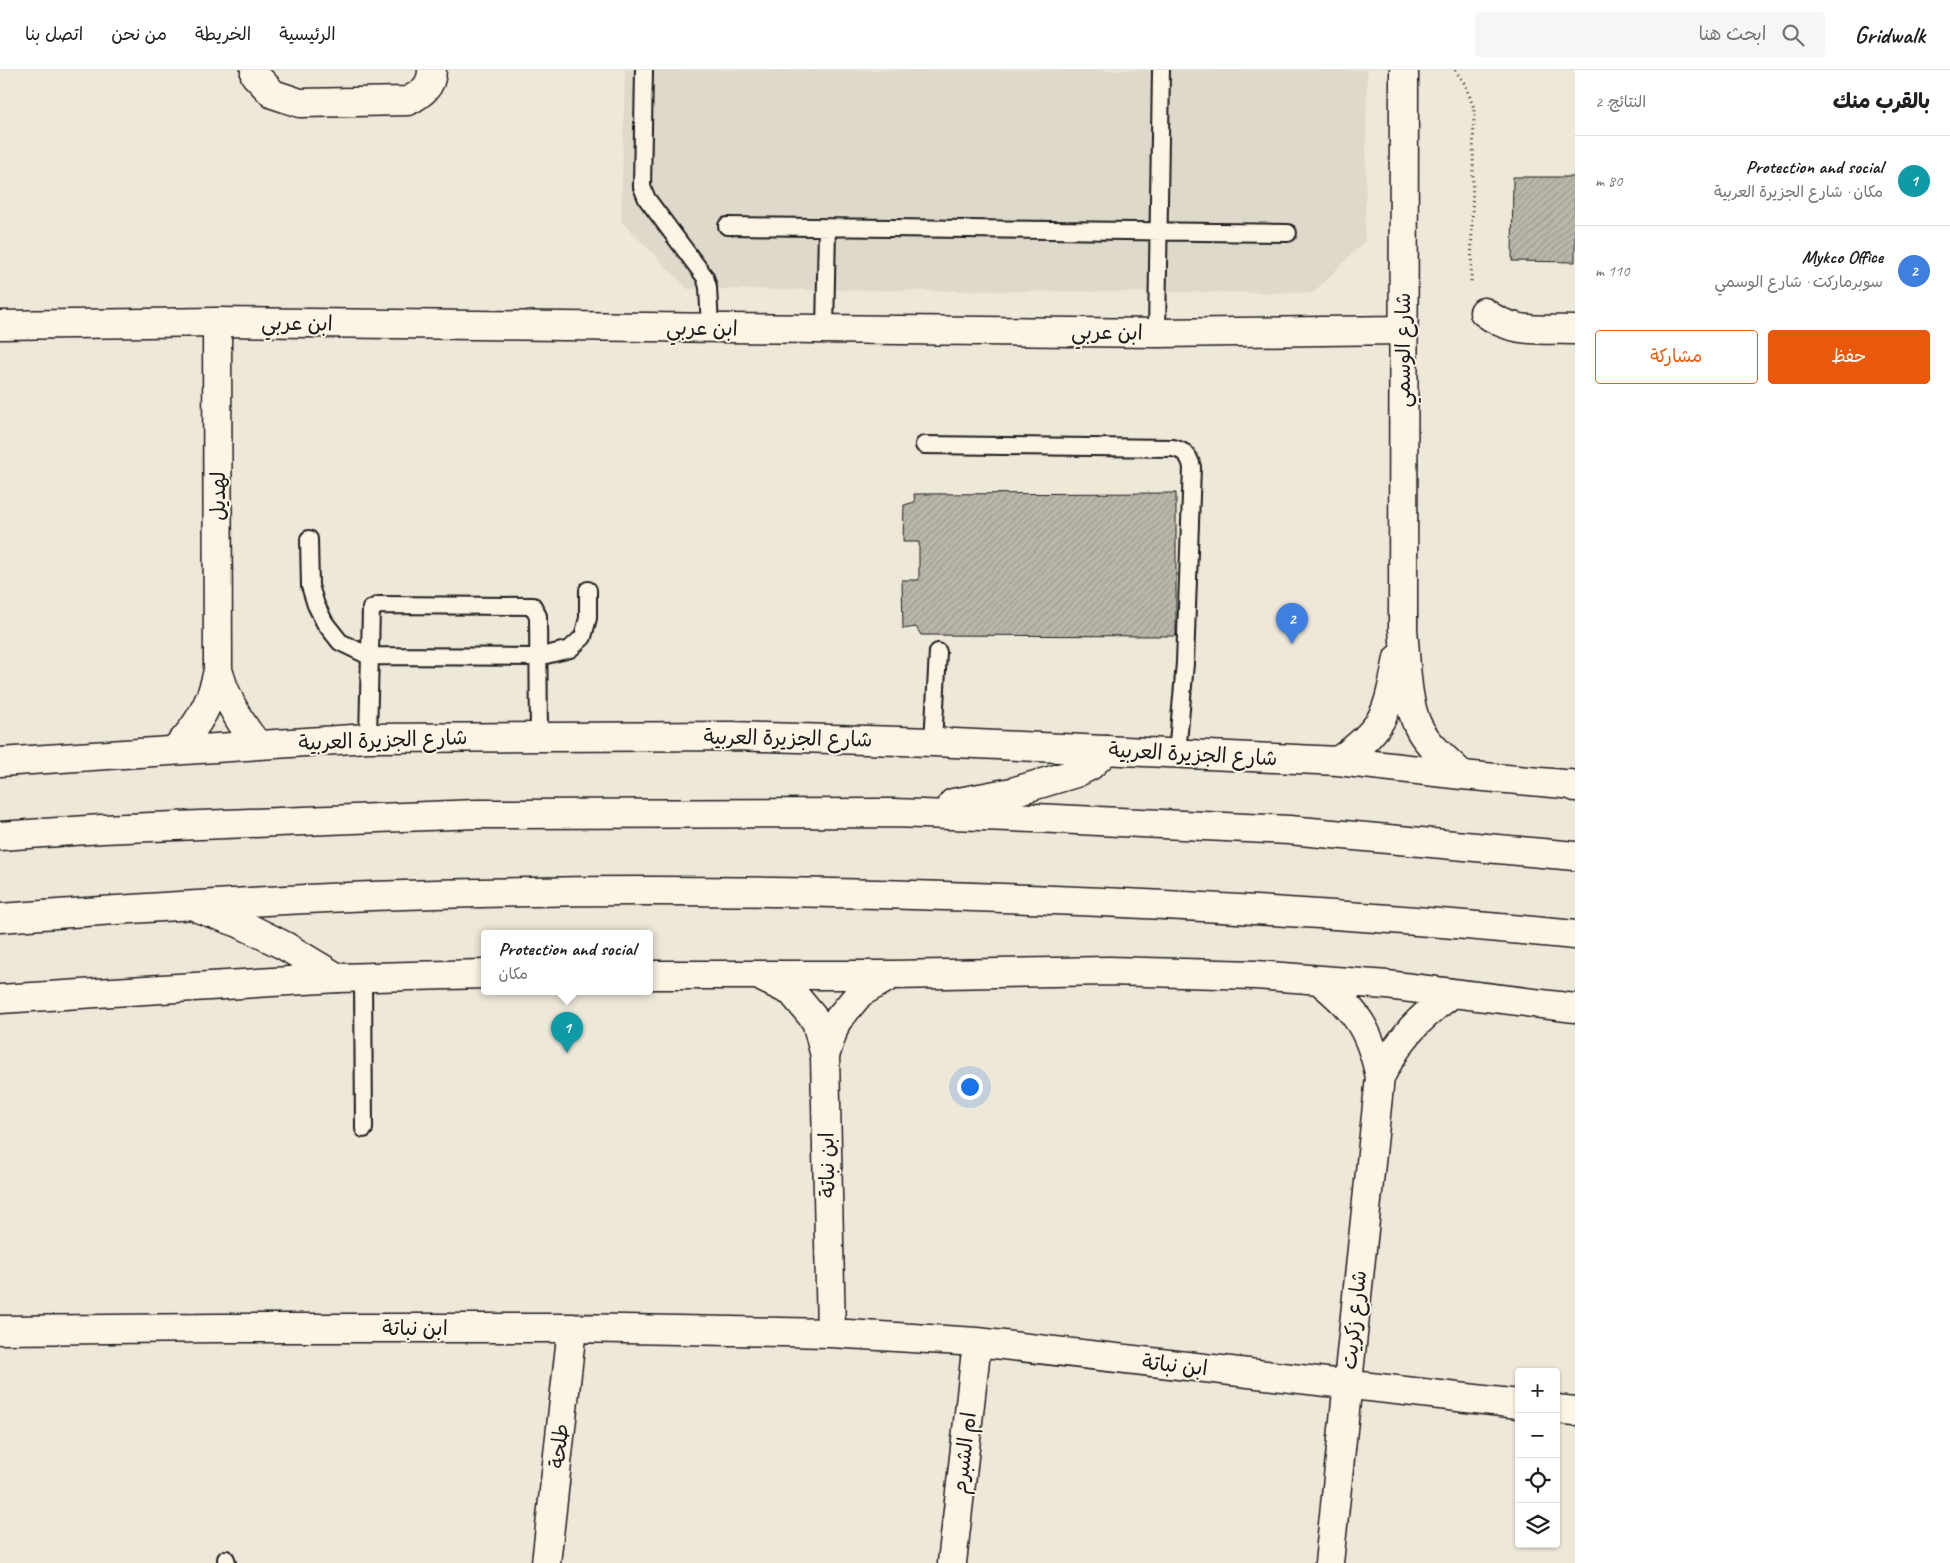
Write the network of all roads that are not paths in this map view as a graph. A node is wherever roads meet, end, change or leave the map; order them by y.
1 (255, 70) edge
2 (432, 70) edge
3 (644, 70) edge
4 (1162, 70) edge
5 (1404, 70) edge
6 (727, 226) dead end
7 (827, 228) junction
8 (1159, 231) junction
9 (1288, 233) dead end
10 (1484, 312) road end
11 (217, 322) junction
12 (0, 325) edge
13 (710, 328) junction
14 (825, 330) junction
15 (1403, 330) junction
16 (1575, 330) edge
17 (1157, 333) junction
18 (924, 445) dead end
19 (309, 539) dead end
20 (588, 590) dead end
21 (1403, 630) junction
22 (938, 652) dead end
23 (369, 656) junction
24 (538, 657) junction
25 (218, 670) junction
26 (539, 737) junction
27 (368, 738) junction
28 (933, 742) junction
29 (257, 744) junction
30 (175, 750) junction
31 (1107, 750) junction
32 (1177, 754) junction
33 (1338, 761) junction
34 (0, 762) edge
35 (1462, 775) junction
36 (1573, 785) edge
37 (893, 813) junction
38 (0, 836) edge
39 (1575, 856) edge
40 (186, 904) junction
41 (0, 918) edge
42 (1575, 935) edge
43 (481, 974) edge
44 (653, 975) edge
45 (759, 976) junction
46 (892, 976) junction
47 (350, 978) junction
48 (1320, 981) junction
49 (1453, 992) junction
50 (0, 999) edge
51 (1575, 1008) edge
52 (825, 1056) junction
53 (1380, 1077) junction
54 (364, 1129) dead end
55 (572, 1328) junction
56 (0, 1330) edge
57 (831, 1333) junction
58 (977, 1342) junction
59 (1347, 1384) junction
60 (1515, 1404) edge
61 (1560, 1409) edge
62 (1575, 1411) edge
63 (546, 1563) edge
64 (952, 1563) edge
65 (1329, 1563) edge

1 - 2 street
3 - 13 lane
4 - 8 lane
5 - 15 street, شارع الوسمي
6 - 7 lane
7 - 8 lane
7 - 14 lane
8 - 9 lane
8 - 17 lane
10 - 16 street
11 - 12 street, ابن عربي
11 - 13 street, ابن عربي
11 - 25 street, لهديل
13 - 14 street, ابن عربي
14 - 17 street, ابن عربي
15 - 17 street, ابن عربي
15 - 21 street, شارع الوسمي
18 - 32 lane
19 - 23 lane
20 - 24 lane
21 - 33 street, شارع الوسمي
21 - 35 street, شارع الوسمي
22 - 28 lane
23 - 24 lane
23 - 24 lane
23 - 27 lane
24 - 26 lane
25 - 29 street, لهديل
25 - 30 street, لهديل
26 - 27 street, شارع الجزيرة العربية
26 - 28 street, شارع الجزيرة العربية
27 - 29 street, شارع الجزيرة العربية
28 - 31 street, شارع الجزيرة العربية
29 - 30 street, شارع الجزيرة العربية
30 - 34 street, شارع الجزيرة العربية
31 - 32 street, شارع الجزيرة العربية
31 - 37 street
32 - 33 street, شارع الجزيرة العربية
33 - 35 street, شارع الجزيرة العربية
35 - 36 street, شارع الجزيرة العربية
37 - 38 street
37 - 39 street
40 - 41 street
40 - 42 street
40 - 47 street
43 - 47 street
44 - 45 street
45 - 46 street
45 - 52 street, ابن نباتة
46 - 48 street
46 - 52 street, ابن نباتة
47 - 50 street
47 - 54 lane
48 - 49 street
48 - 53 street, شارع زكريت
49 - 51 street
49 - 53 street, شارع زكريت
52 - 57 street, ابن نباتة
53 - 59 street, شارع زكريت
55 - 56 street, ابن نباتة
55 - 57 street, ابن نباتة
55 - 63 street, طلحة
57 - 58 street, ابن نباتة
58 - 59 street, ابن نباتة
58 - 64 street, ام الشبرم
59 - 60 street, ابن نباتة
59 - 65 street, شارع زكريت
61 - 62 street

